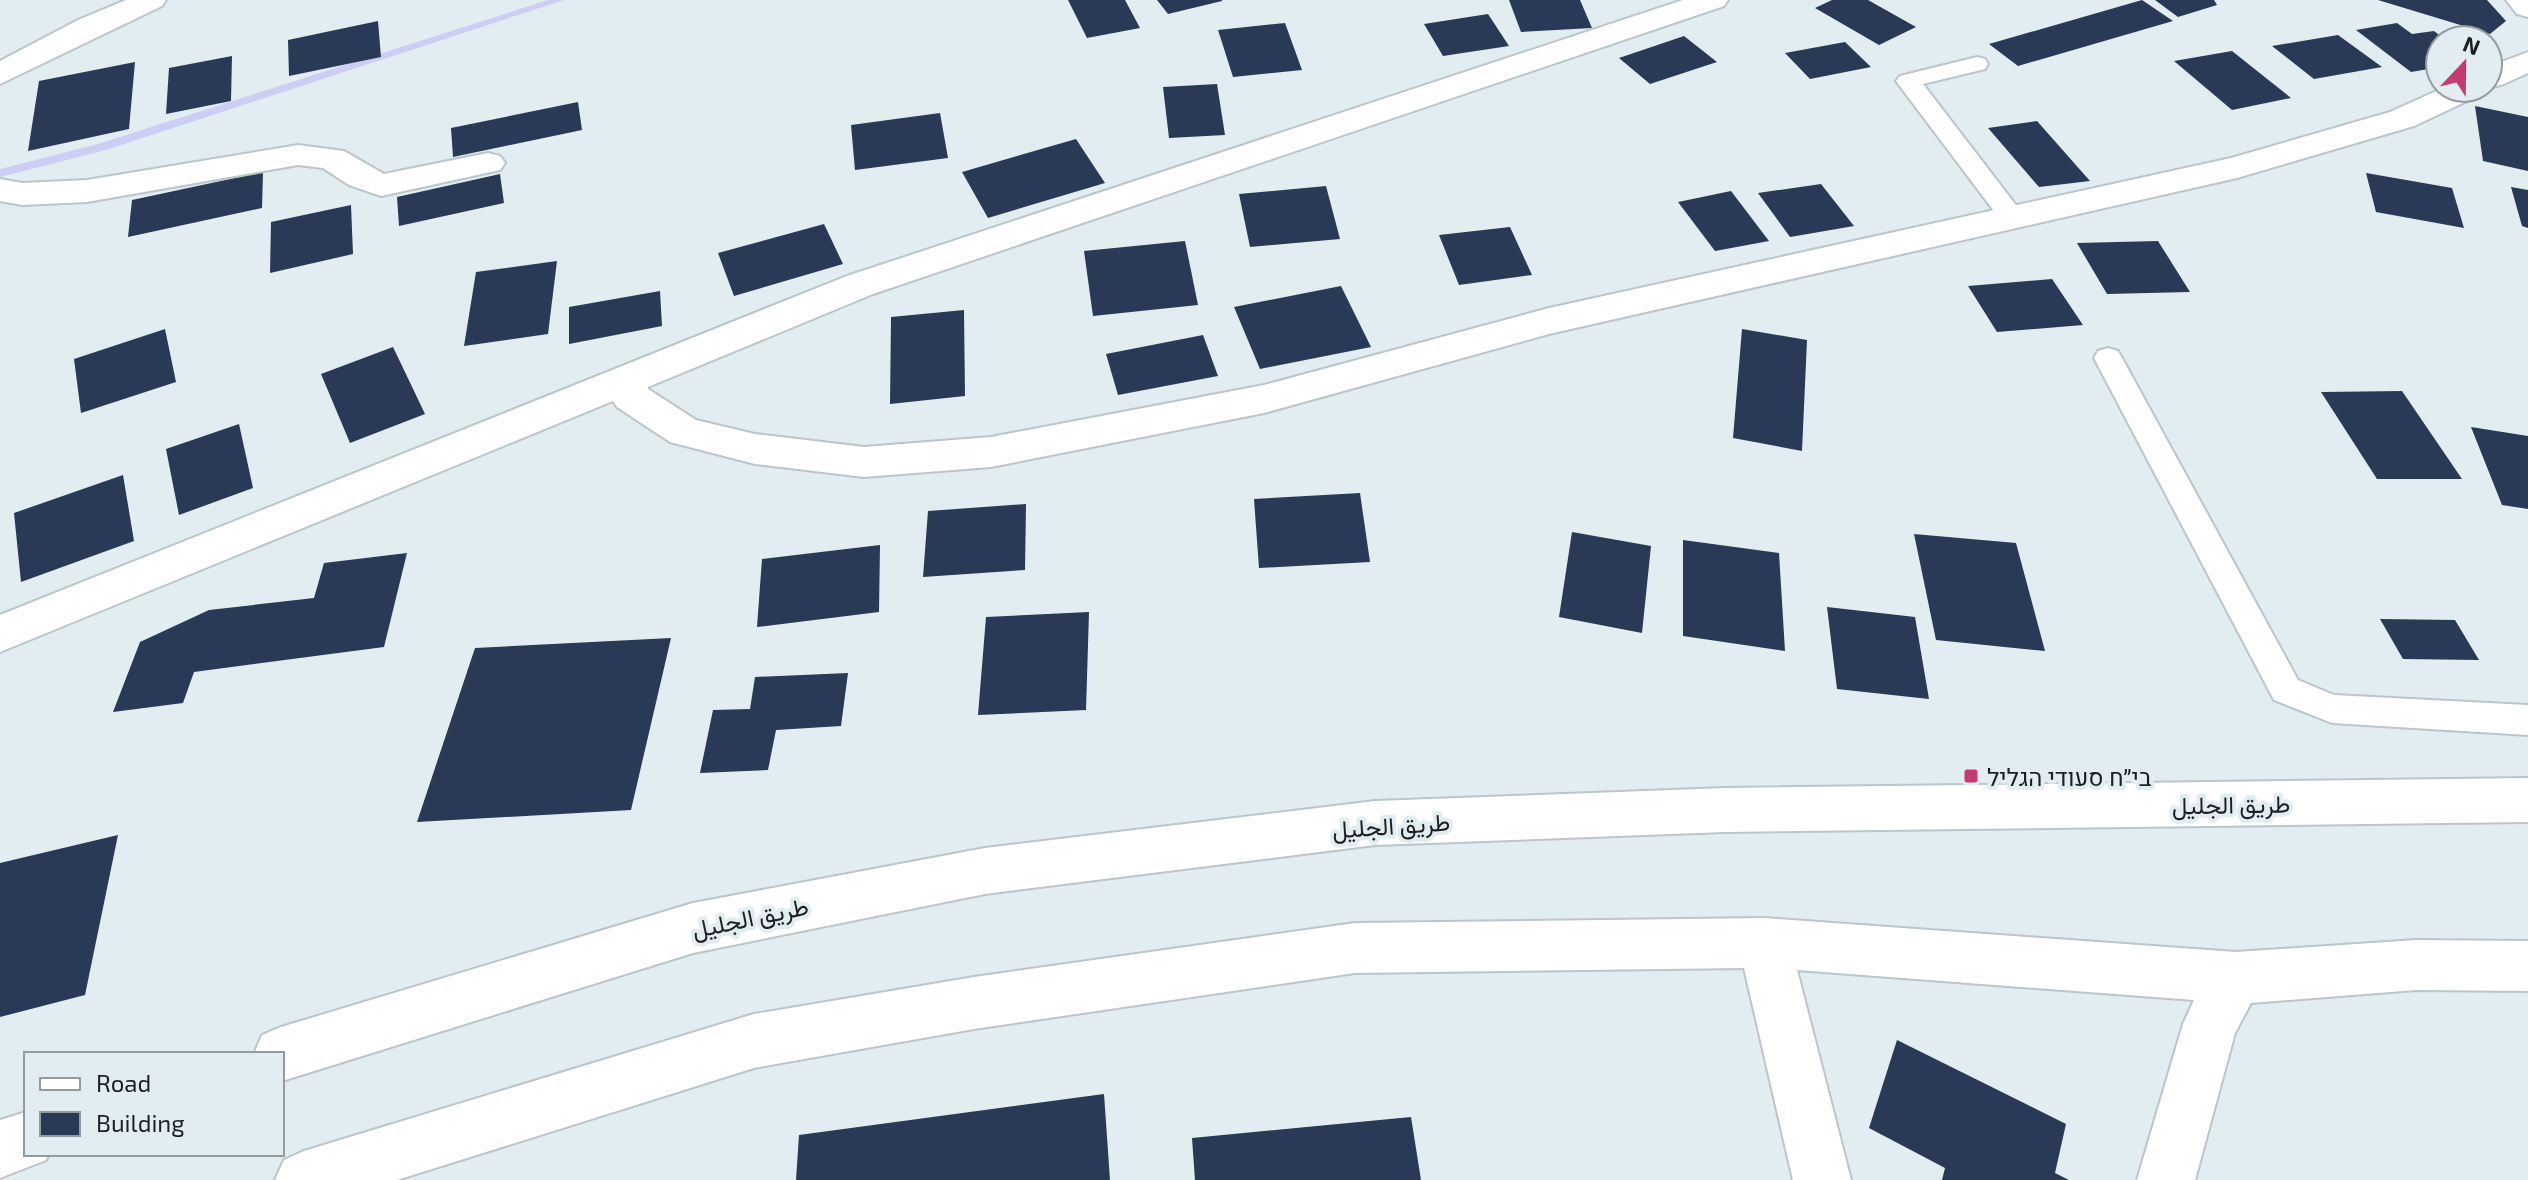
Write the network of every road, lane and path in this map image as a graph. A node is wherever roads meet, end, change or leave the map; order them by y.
1 (151, 0) edge
2 (1713, 0) edge
3 (2521, 0) edge
4 (2528, 8) edge
5 (2528, 61) edge
6 (1977, 64) dead end
7 (2504, 72) edge
8 (0, 74) edge
9 (2434, 104) edge
10 (488, 163) dead end
11 (0, 190) edge
12 (2012, 217) junction
13 (2108, 358) dead end
14 (626, 379) junction
15 (0, 634) edge
16 (2528, 720) edge
17 (2528, 777) edge
18 (2528, 800) edge
19 (2475, 801) junction
20 (1764, 943) junction
21 (2528, 966) edge
22 (2236, 978) junction
23 (284, 1053) edge
24 (24, 1141) edge
25 (0, 1149) edge
26 (304, 1180) edge
27 (1822, 1180) edge
28 (2166, 1180) edge

1 - 8 street
2 - 14 street
3 - 4 street
5 - 7 street
6 - 12 lane
9 - 12 street
10 - 11 street
12 - 14 street
13 - 16 lane
14 - 15 street
17 - 19 street
18 - 19 street, طريق الجليل
19 - 23 street, طريق الجليل
20 - 22 street
20 - 26 street
20 - 27 street
21 - 22 street
22 - 28 street
24 - 25 street

